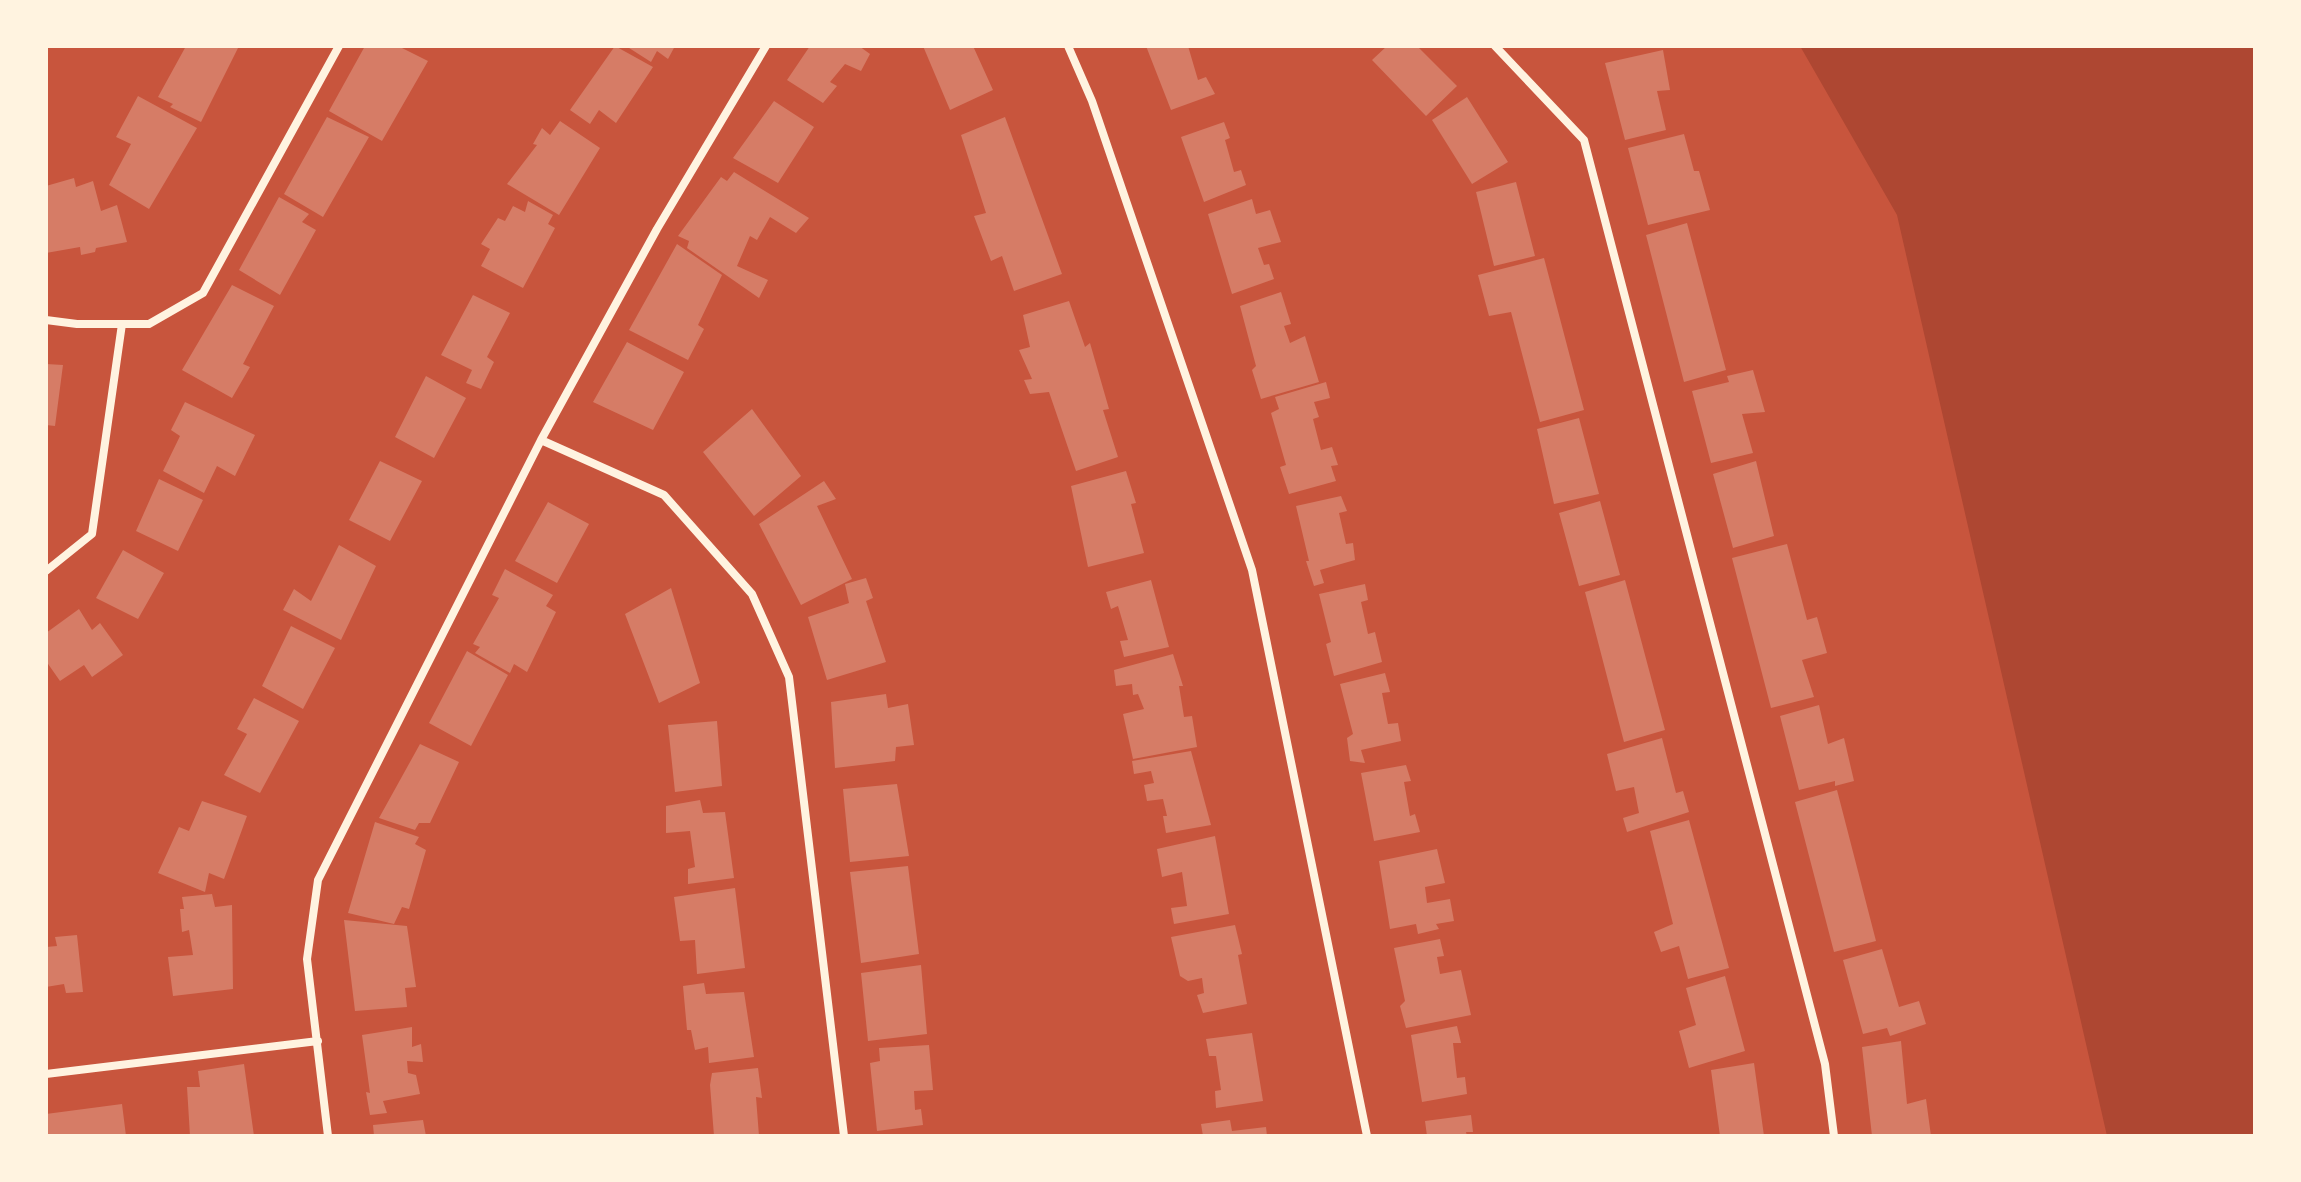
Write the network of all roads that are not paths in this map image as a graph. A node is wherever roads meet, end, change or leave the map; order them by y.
1 (339, 46) edge
2 (766, 46) edge
3 (1068, 46) edge
4 (1495, 46) edge
5 (46, 320) edge
6 (122, 324) junction
7 (541, 440) junction
8 (46, 571) edge
9 (318, 1041) junction
10 (46, 1074) edge
11 (328, 1136) edge
12 (844, 1136) edge
13 (1367, 1136) edge
14 (1834, 1136) edge

1 - 6 street
2 - 7 street
3 - 13 street
4 - 14 street
5 - 6 street
6 - 8 street
7 - 9 street
7 - 12 street
9 - 10 street
9 - 11 street

